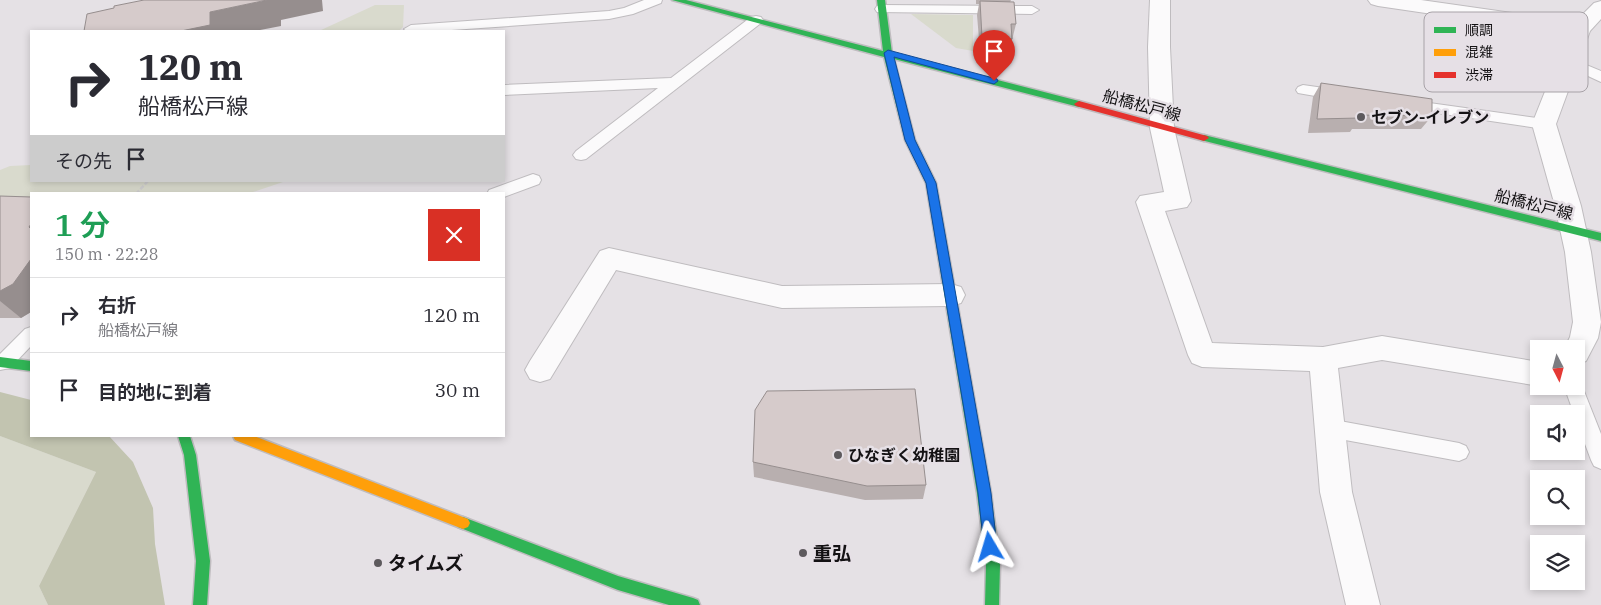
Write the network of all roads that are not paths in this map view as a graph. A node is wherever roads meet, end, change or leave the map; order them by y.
1 (656, 0) edge
2 (676, 0) edge
3 (1160, 0) edge
4 (1382, 0) edge
5 (881, 4) edge
6 (1601, 7) edge
7 (1032, 10) dead end
8 (1464, 12) edge
9 (756, 20) junction
10 (1588, 21) edge
11 (411, 29) dead end
12 (888, 53) junction
13 (1588, 71) edge
14 (1601, 77) edge
15 (672, 84) junction
16 (505, 90) edge
17 (1303, 90) dead end
18 (1556, 92) edge
19 (1351, 97) edge
20 (1390, 103) edge
21 (1544, 124) junction
22 (1162, 128) junction
23 (581, 155) dead end
24 (533, 180) dead end
25 (500, 192) edge
26 (1573, 230) junction
27 (1601, 237) edge
28 (951, 296) junction
29 (30, 336) edge
30 (1583, 340) edge
31 (1323, 359) junction
32 (17, 362) edge
33 (540, 370) dead end
34 (1530, 373) edge
35 (1576, 395) edge
36 (1329, 428) junction
37 (184, 437) edge
38 (242, 437) edge
39 (1459, 452) dead end
40 (1601, 460) edge
41 (200, 605) edge
42 (693, 605) edge
43 (992, 605) edge
44 (1363, 605) edge

1 - 11 lane
2 - 9 street, 船橋松戸線
3 - 22 street
4 - 8 street
5 - 7 lane
5 - 12 street
6 - 10 street
9 - 12 street, 船橋松戸線
9 - 15 lane
12 - 22 street, 船橋松戸線
12 - 28 street
13 - 14 lane
15 - 16 lane
15 - 23 lane
17 - 19 lane
18 - 21 street
20 - 21 lane
21 - 26 street
22 - 26 street, 船橋松戸線
22 - 31 street
24 - 25 lane
26 - 27 street, 船橋松戸線
26 - 30 street
28 - 33 street
28 - 43 street
29 - 32 lane
31 - 34 street
31 - 36 street
35 - 40 lane
36 - 39 lane
36 - 44 street
37 - 41 street
38 - 42 street

